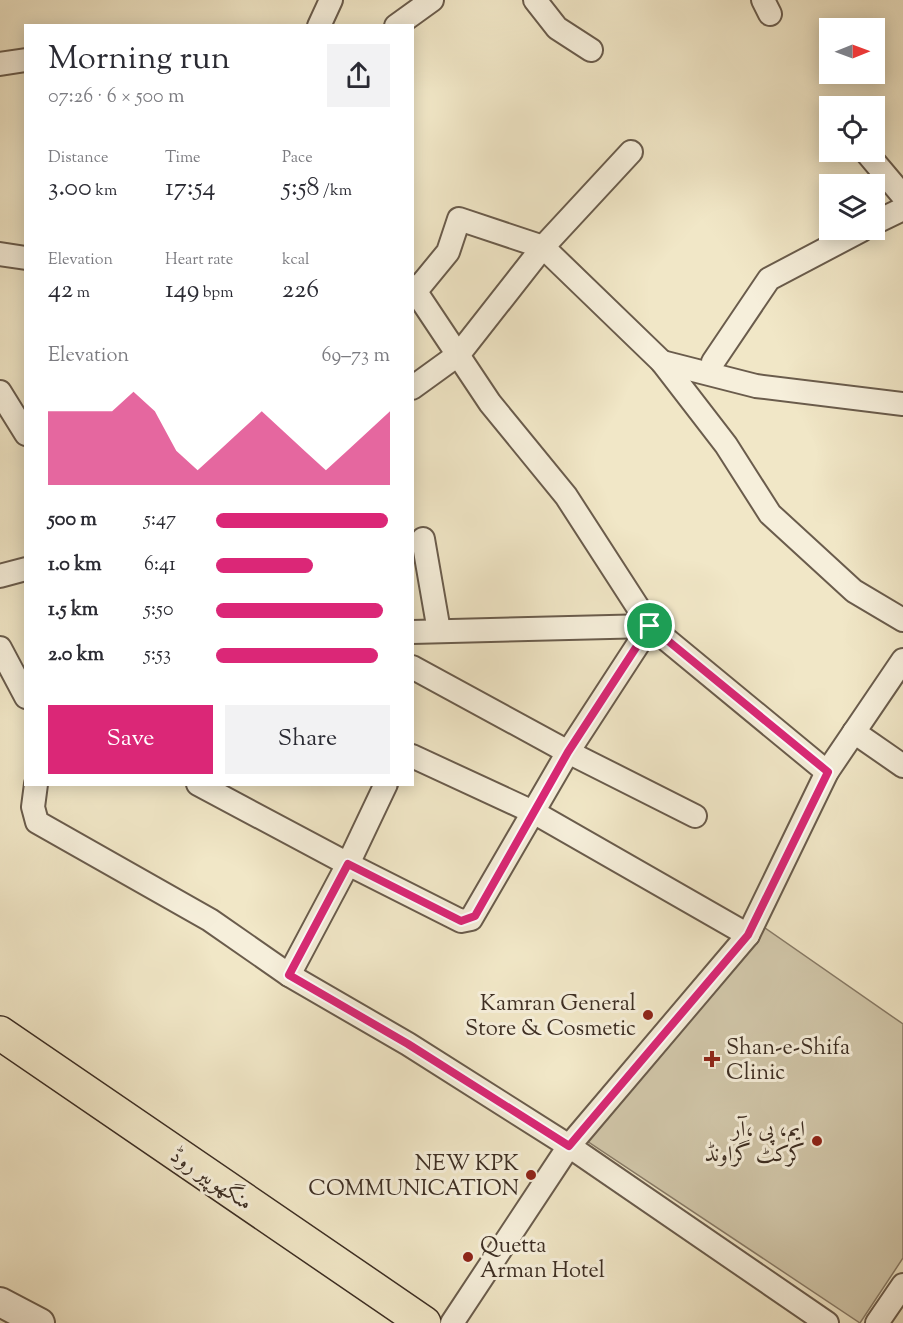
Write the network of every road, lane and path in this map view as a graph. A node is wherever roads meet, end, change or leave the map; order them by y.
1 (331, 0) edge
2 (432, 0) edge
3 (535, 0) edge
4 (320, 24) edge
5 (399, 24) edge
6 (591, 50) dead end
7 (24, 60) edge
8 (0, 64) edge
9 (630, 152) dead end
10 (874, 162) edge
11 (903, 196) edge
12 (903, 209) edge
13 (885, 218) edge
14 (843, 240) edge
15 (543, 247) junction
16 (0, 254) edge
17 (24, 258) edge
18 (414, 289) edge
19 (459, 354) junction
20 (662, 362) junction
21 (713, 362) dead end
22 (414, 387) edge
23 (0, 392) edge
24 (903, 404) edge
25 (24, 431) edge
26 (423, 538) dead end
27 (24, 570) edge
28 (0, 576) edge
29 (903, 620) edge
30 (650, 626) junction
31 (439, 631) junction
32 (414, 632) edge
33 (0, 648) edge
34 (903, 660) edge
35 (414, 668) edge
36 (24, 694) edge
37 (854, 732) junction
38 (568, 752) junction
39 (414, 757) edge
40 (903, 766) edge
41 (828, 772) junction
42 (36, 786) edge
43 (202, 786) edge
44 (385, 786) edge
45 (534, 813) junction
46 (695, 816) dead end
47 (348, 864) junction
48 (748, 935) junction
49 (289, 975) junction
50 (0, 1033) edge
51 (569, 1146) junction
52 (903, 1285) edge
53 (0, 1302) edge
54 (40, 1323) edge
55 (424, 1323) edge
56 (452, 1323) edge
57 (827, 1323) edge
58 (877, 1323) edge

1 - 4 street
2 - 5 street
3 - 6 street
7 - 8 street
9 - 15 street
10 - 11 street
12 - 13 street
14 - 21 street
15 - 18 street
15 - 19 street
15 - 20 street
16 - 17 street
18 - 19 street
19 - 22 street
19 - 30 street
20 - 24 street
20 - 29 street
23 - 25 street
26 - 31 street
27 - 28 street
30 - 31 street
30 - 38 street
30 - 41 street
31 - 32 street
33 - 36 street
34 - 37 street
35 - 38 street
37 - 40 street
37 - 41 street
38 - 45 street
38 - 46 street
39 - 45 street
41 - 48 street
42 - 49 street
43 - 47 street
44 - 47 street
45 - 47 street
45 - 48 street
47 - 49 street
48 - 51 street
49 - 51 street
50 - 55 main road, منگھوپیر روڈ
51 - 56 street
51 - 57 street
52 - 58 street
53 - 54 street

